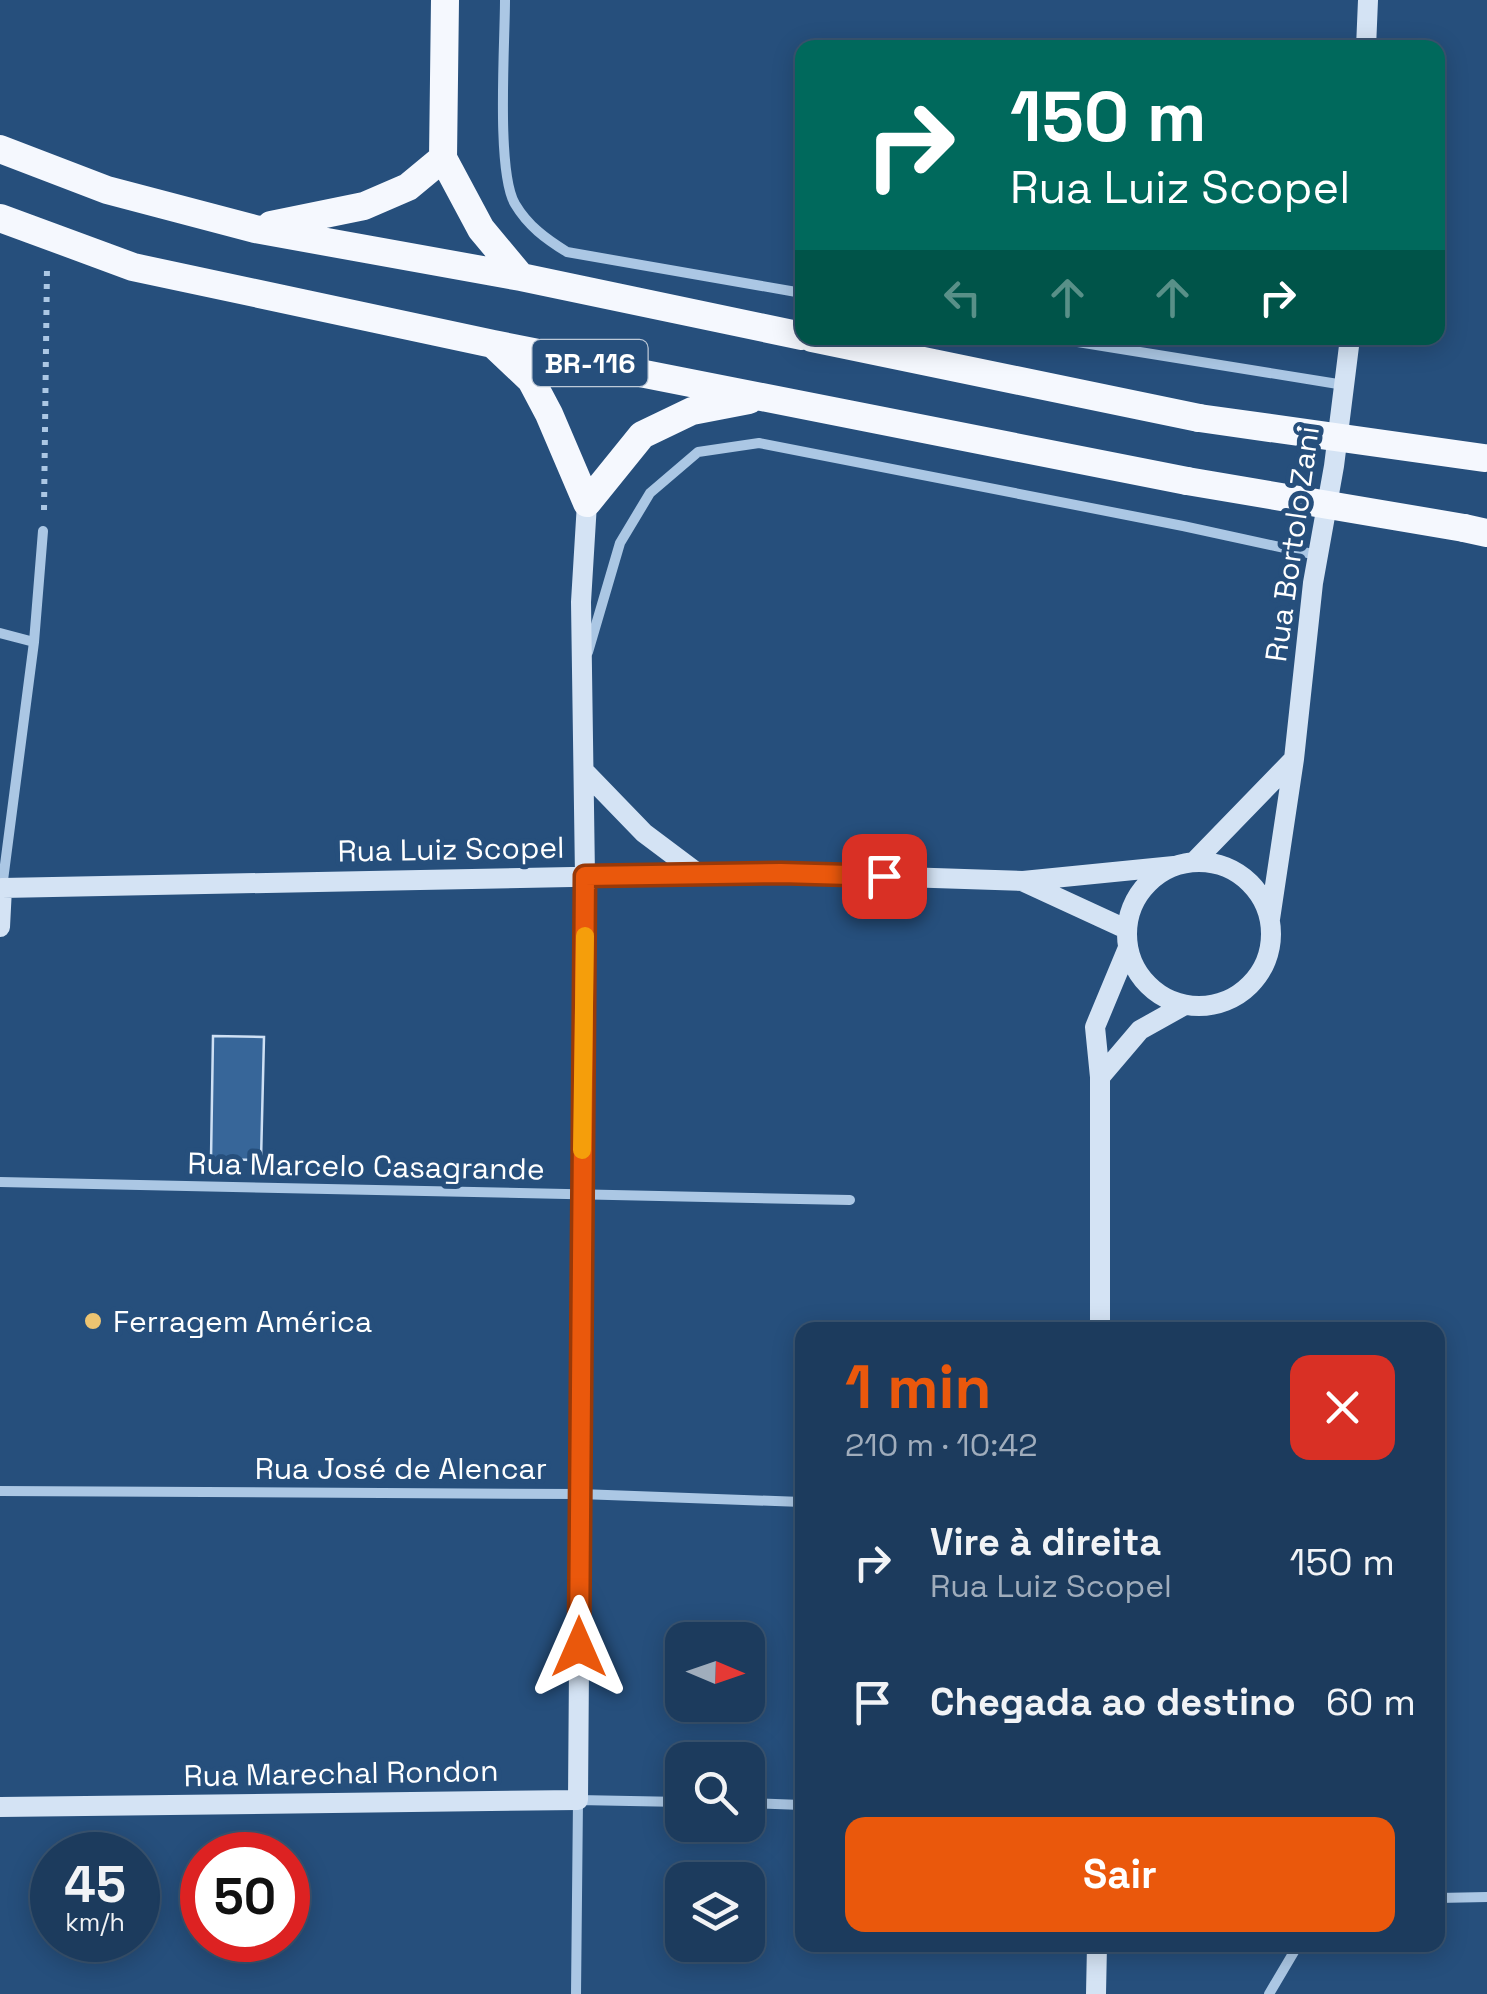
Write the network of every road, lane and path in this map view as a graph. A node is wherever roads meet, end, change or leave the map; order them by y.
1 (444, 0) edge
2 (505, 0) edge
3 (1368, 0) edge
4 (1366, 40) edge
5 (0, 149) edge
6 (443, 158) junction
7 (0, 218) edge
8 (256, 228) junction
9 (47, 238) junction
10 (521, 277) junction
11 (795, 292) edge
12 (795, 335) edge
13 (493, 344) junction
14 (846, 345) edge
15 (1097, 345) edge
16 (1349, 345) edge
17 (1344, 385) junction
18 (766, 397) junction
19 (1485, 459) edge
20 (587, 503) junction
21 (44, 531) joint
22 (1476, 531) edge
23 (1317, 556) junction
24 (0, 632) edge
25 (34, 642) junction
26 (582, 673) junction
27 (1294, 759) junction
28 (584, 771) junction
29 (1184, 864) junction
30 (700, 875) junction
31 (585, 876) junction
32 (1023, 881) junction
33 (1, 888) edge
34 (1270, 919) junction
35 (0, 927) edge
36 (1127, 939) junction
37 (1183, 1006) junction
38 (1100, 1077) junction
39 (0, 1182) edge
40 (581, 1196) junction
41 (850, 1200) dead end
42 (1100, 1322) edge
43 (0, 1491) edge
44 (580, 1494) junction
45 (795, 1502) edge
46 (578, 1800) junction
47 (665, 1802) edge
48 (765, 1804) edge
49 (795, 1804) edge
50 (0, 1807) edge
51 (1487, 1897) edge
52 (1445, 1898) edge
53 (1097, 1952) edge
54 (1294, 1952) edge
55 (576, 1994) edge
56 (1096, 1994) edge
57 (1269, 1994) edge

1 - 6 highway
2 - 11 street
3 - 4 main road
5 - 8 highway, BR-116
6 - 8 highway
6 - 10 highway
7 - 9 highway, BR-116
8 - 10 highway, BR-116
9 - 13 highway, BR-116
9 - 21 path
10 - 12 highway, BR-116
13 - 18 highway, BR-116
13 - 20 highway
14 - 19 highway, bridge
15 - 17 street
16 - 17 main road, Rua Bortolo Zani
17 - 23 main road, Rua Bortolo Zani
18 - 20 highway
18 - 22 highway, BR-116, bridge
20 - 26 main road
21 - 25 street
23 - 26 street
23 - 27 main road, Rua Bortolo Zani
24 - 25 street
25 - 33 street
26 - 28 main road
27 - 29 main road
27 - 34 main road, Rua Bortolo Zani
28 - 30 main road
28 - 31 main road
29 - 32 main road, Rua Luiz Scopel
29 - 34 main road
29 - 36 main road
30 - 31 main road, Rua Luiz Scopel
30 - 32 main road, Rua Luiz Scopel
31 - 33 main road, Rua Luiz Scopel
31 - 40 main road
32 - 36 main road, Rua Luiz Scopel
33 - 35 main road
34 - 37 main road
36 - 37 main road
36 - 38 main road
37 - 38 main road
38 - 42 main road
39 - 40 street, Rua Marcelo Casagrande
40 - 41 street, Rua Marcelo Casagrande
40 - 44 main road
43 - 44 street, Rua José de Alencar
44 - 45 street, Rua José de Alencar
44 - 46 main road
46 - 47 street, Rua Marechal Rondon
46 - 50 main road, Rua Marechal Rondon
46 - 55 street
48 - 49 street
51 - 52 street
53 - 56 main road
54 - 57 street

